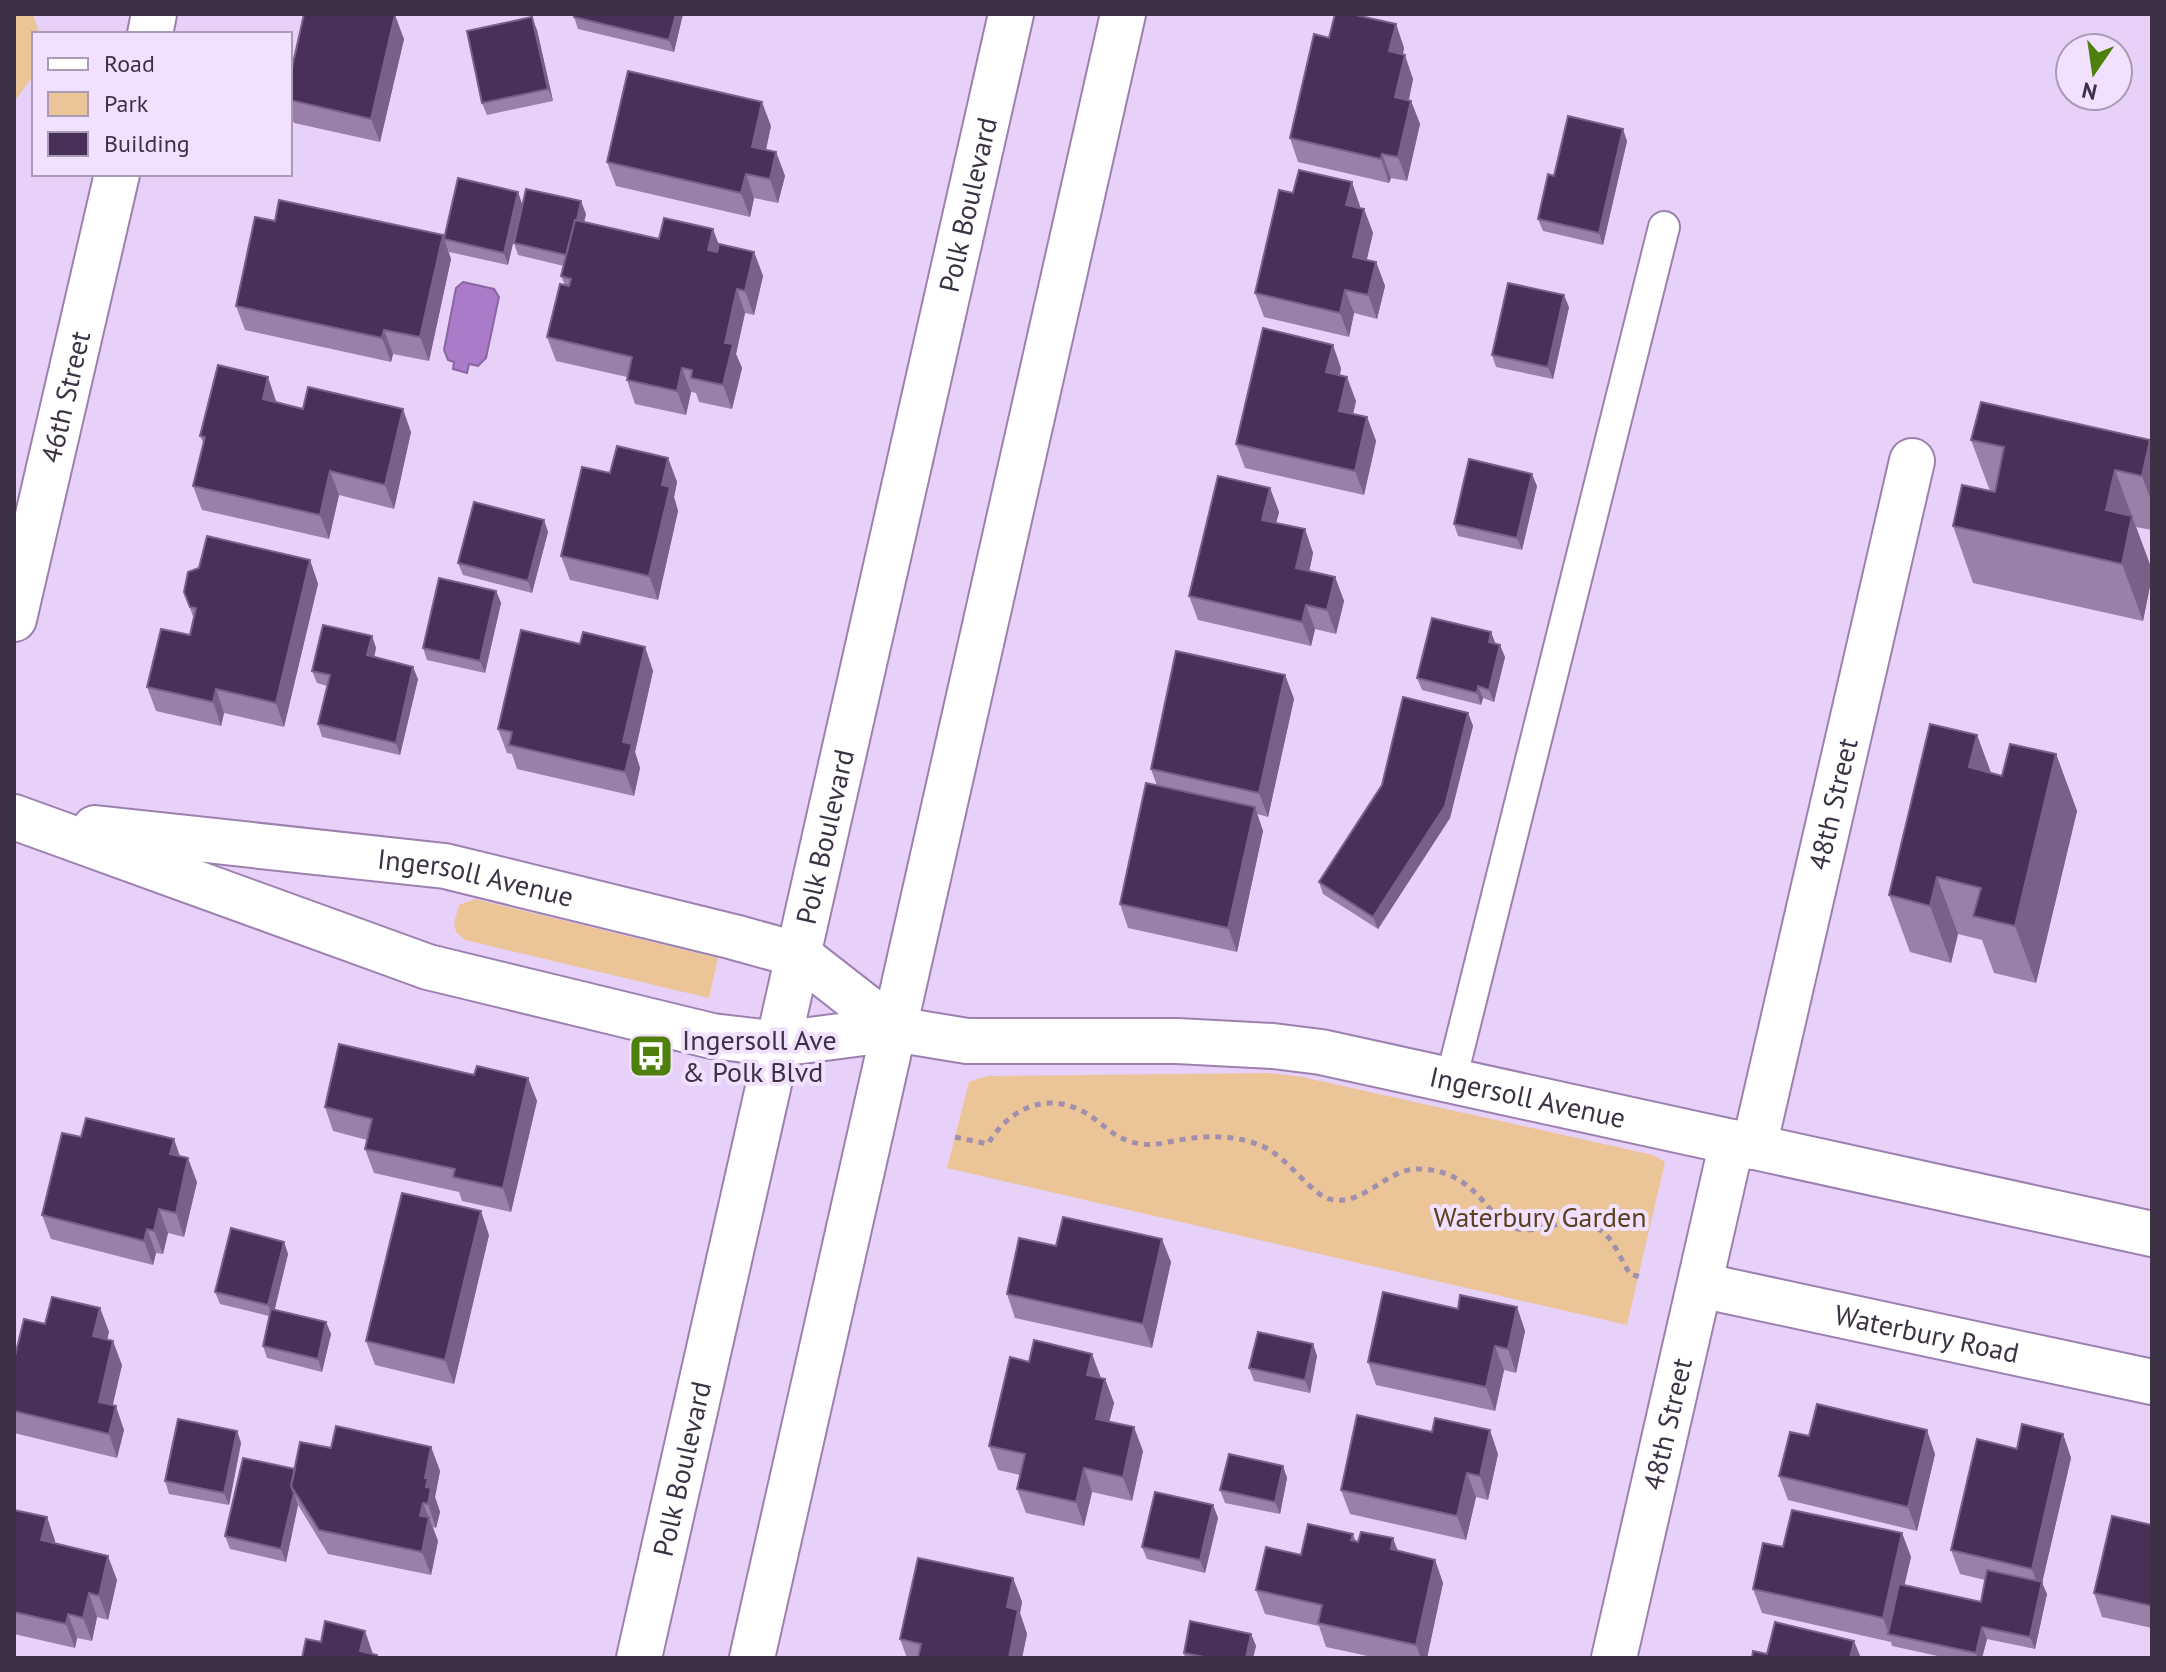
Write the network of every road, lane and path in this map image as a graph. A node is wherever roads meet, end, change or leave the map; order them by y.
1 (1011, 14) edge
2 (1123, 14) edge
3 (117, 176) edge
4 (1664, 227) dead end
5 (1912, 461) dead end
6 (14, 619) edge
7 (20, 819) edge
8 (799, 955) junction
9 (894, 1029) junction
10 (779, 1044) junction
11 (1451, 1080) junction
12 (955, 1137) dead end
13 (1743, 1144) junction
14 (2152, 1234) edge
15 (1644, 1278) dead end
16 (1700, 1285) junction
17 (2152, 1382) edge
18 (639, 1658) edge
19 (752, 1658) edge
20 (1614, 1658) edge

1 - 8 street, Polk Boulevard
2 - 9 street
3 - 6 street, 46th Street
4 - 11 lane
5 - 13 street, 48th Street
7 - 8 street, Ingersoll Avenue
7 - 10 street, Ingersoll Avenue
8 - 9 street, Ingersoll Avenue
8 - 10 street, Polk Boulevard
9 - 10 street, Ingersoll Avenue
9 - 11 street, Ingersoll Avenue
9 - 19 street
10 - 18 street, Polk Boulevard
11 - 13 street, Ingersoll Avenue
12 - 15 path
13 - 14 street, Ingersoll Avenue
13 - 16 street, 48th Street
16 - 17 street, Waterbury Road
16 - 20 street, 48th Street

